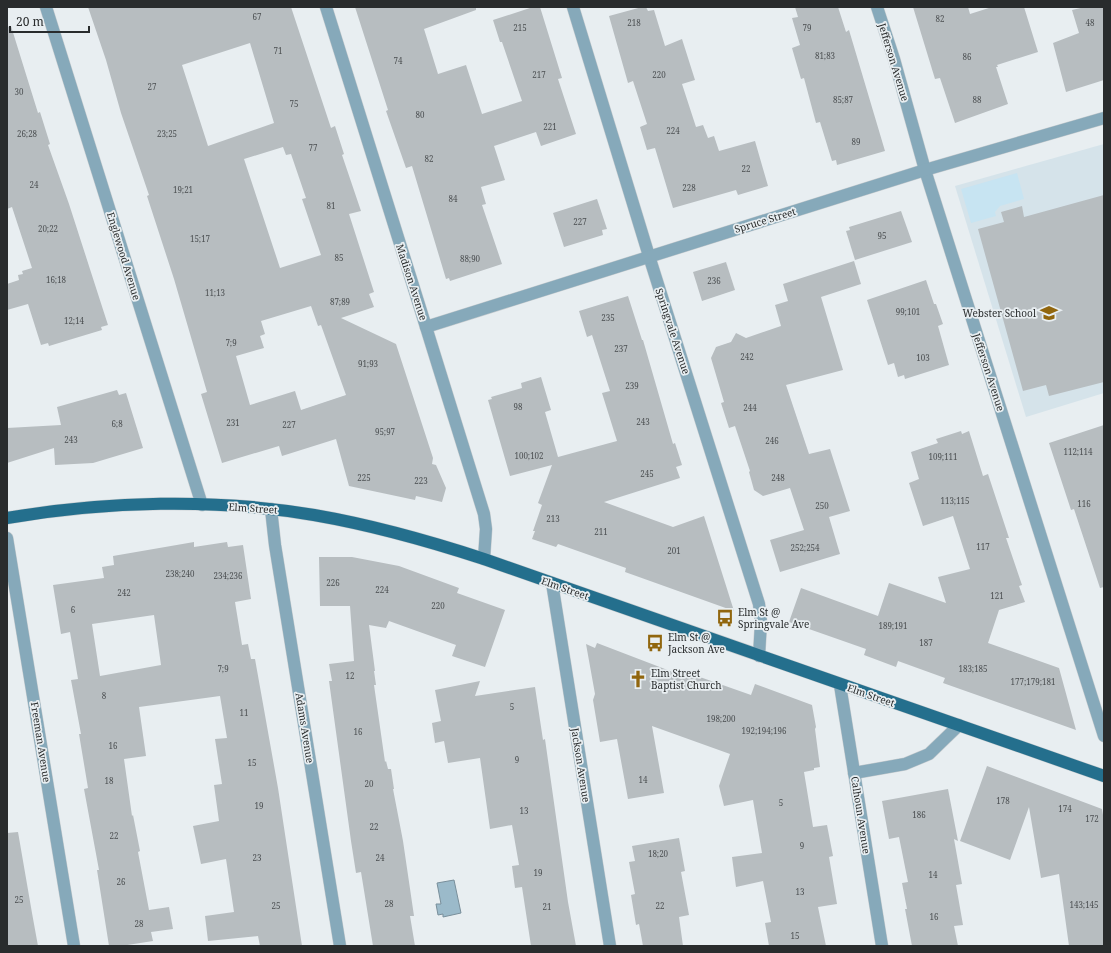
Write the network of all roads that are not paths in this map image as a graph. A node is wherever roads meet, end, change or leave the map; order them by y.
1 (46, 7) edge
2 (326, 7) edge
3 (572, 7) edge
4 (877, 7) edge
5 (1104, 118) edge
6 (925, 170) junction
7 (649, 256) junction
8 (426, 327) junction
9 (202, 505) junction
10 (271, 509) junction
11 (7, 518) edge
12 (7, 538) edge
13 (484, 559) junction
14 (552, 583) junction
15 (759, 656) junction
16 (840, 685) junction
17 (959, 725) junction
18 (1104, 736) edge
19 (854, 773) junction
20 (1104, 776) edge
21 (74, 946) edge
22 (340, 946) edge
23 (610, 946) edge
24 (882, 946) edge

1 - 9 street, Englewood Avenue
2 - 8 street, Madison Avenue
3 - 7 street, Springvale Avenue
4 - 6 street, Jefferson Avenue
5 - 6 street, Spruce Street
6 - 7 street, Spruce Street
6 - 18 street, Jefferson Avenue
7 - 8 street, Spruce Street
7 - 15 street, Springvale Avenue
8 - 13 street, Madison Avenue
9 - 10 main road, Elm Street
9 - 11 main road, Elm Street
10 - 13 main road, Elm Street
10 - 22 street, Adams Avenue
12 - 21 street, Freeman Avenue
13 - 14 main road, Elm Street
14 - 15 main road, Elm Street
14 - 23 street, Jackson Avenue
15 - 16 main road, Elm Street
16 - 17 main road, Elm Street
16 - 19 street, Calhoun Avenue
17 - 19 street
17 - 20 main road, Elm Street
19 - 24 street, Calhoun Avenue

